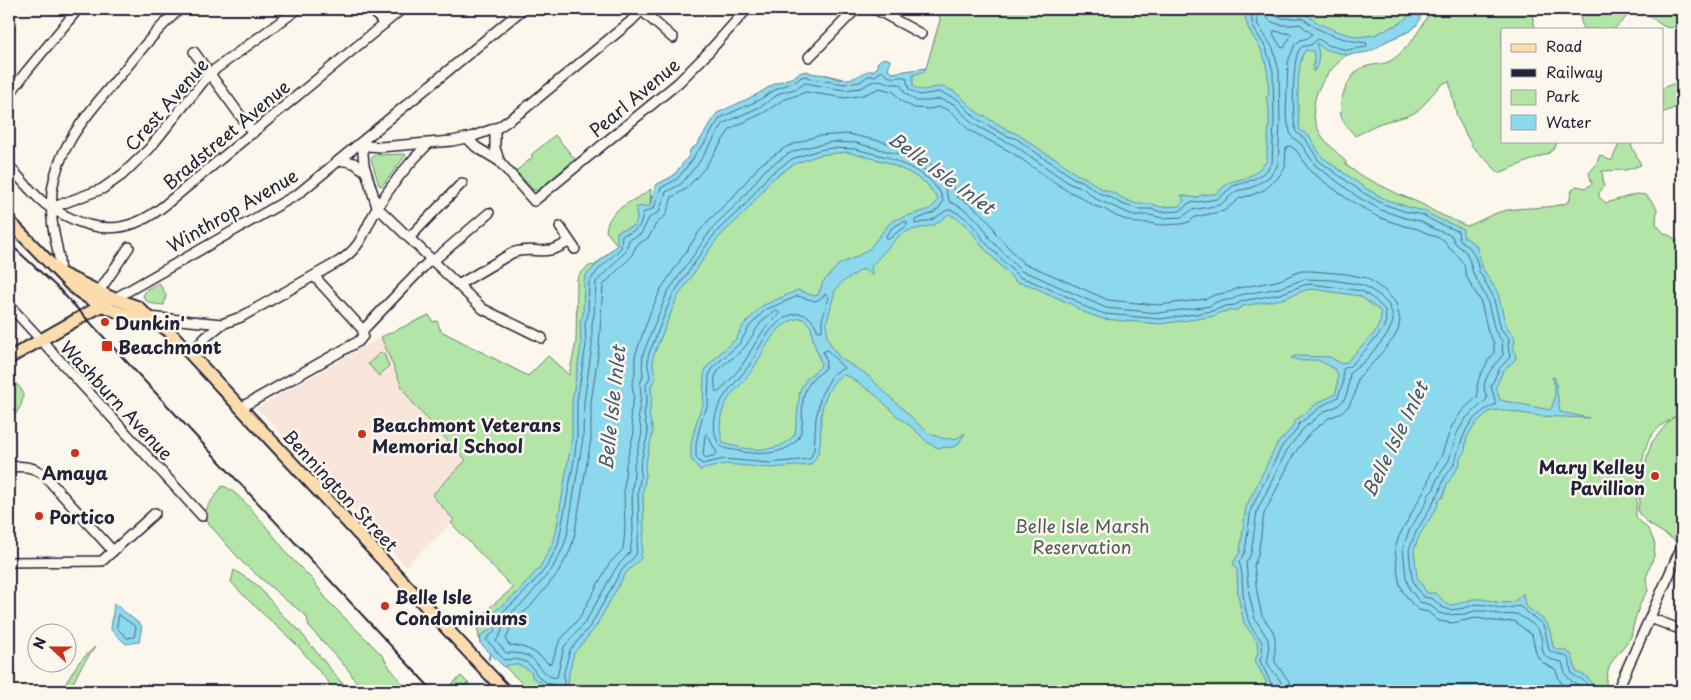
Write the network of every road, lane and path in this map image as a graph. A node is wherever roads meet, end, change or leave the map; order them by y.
1 (78, 9) edge
2 (180, 9) edge
3 (298, 9) edge
4 (372, 9) edge
5 (402, 9) edge
6 (523, 9) edge
7 (642, 9) edge
8 (747, 9) edge
9 (856, 9) edge
10 (875, 9) edge
11 (384, 24) junction
12 (921, 34) dead end
13 (672, 38) dead end
14 (194, 52) dead end
15 (809, 57) dead end
16 (210, 73) junction
17 (9, 95) edge
18 (495, 128) junction
19 (253, 133) junction
20 (467, 138) junction
21 (362, 142) junction
22 (428, 144) junction
23 (340, 160) junction
24 (499, 160) junction
25 (9, 166) edge
26 (366, 172) junction
27 (462, 183) dead end
28 (377, 207) junction
29 (51, 208) junction
30 (489, 213) dead end
31 (9, 221) edge
32 (560, 227) dead end
33 (409, 238) junction
34 (129, 247) dead end
35 (432, 260) junction
36 (60, 272) junction
37 (314, 276) junction
38 (458, 285) junction
39 (98, 299) junction
40 (114, 299) junction
41 (9, 305) edge
42 (148, 317) junction
43 (222, 324) junction
44 (363, 330) junction
45 (542, 338) dead end
46 (41, 340) junction
47 (190, 354) junction
48 (9, 358) edge
49 (240, 408) junction
50 (9, 467) edge
51 (155, 513) dead end
52 (202, 516) dead end
53 (1682, 546) edge
54 (113, 551) junction
55 (9, 562) edge
56 (1650, 618) junction
57 (1682, 630) edge
58 (505, 691) edge
59 (1619, 691) edge

1 - 17 street
2 - 29 street
3 - 16 street, Crest Avenue
4 - 11 street
5 - 11 street, Bradstreet Avenue
6 - 21 street, Winthrop Avenue
7 - 13 street
7 - 18 street
8 - 24 street, Pearl Avenue
9 - 15 street
10 - 12 street
11 - 19 street, Bradstreet Avenue
14 - 16 street
16 - 19 street
16 - 29 street, Crest Avenue
18 - 20 street
18 - 24 street
19 - 29 street, Bradstreet Avenue
20 - 22 street
20 - 24 street
21 - 22 street
21 - 23 street, Winthrop Avenue
21 - 26 street
22 - 28 street
23 - 26 street
23 - 40 street, Winthrop Avenue
25 - 29 street, Bradstreet Avenue
26 - 28 street
27 - 33 street
28 - 33 street
28 - 37 street
29 - 36 street
30 - 35 street
31 - 36 main road, Bennington Street
32 - 38 street
33 - 35 street
34 - 39 street
35 - 38 street
35 - 44 street
36 - 39 main road, Bennington Street
37 - 43 street
37 - 44 street
38 - 45 street
39 - 40 main road, Winthrop Avenue
39 - 42 main road, Bennington Street
39 - 46 main road, Winthrop Avenue
40 - 42 main road, Bennington Street
41 - 46 street, Washburn Avenue
42 - 43 street
42 - 47 main road, Bennington Street
43 - 47 street
44 - 49 street
46 - 48 main road, Winthrop Avenue
46 - 52 street, Washburn Avenue
47 - 49 main road, Bennington Street
49 - 58 main road, Bennington Street
50 - 54 street
51 - 54 street
53 - 56 street
54 - 55 street
56 - 57 street
56 - 59 street

